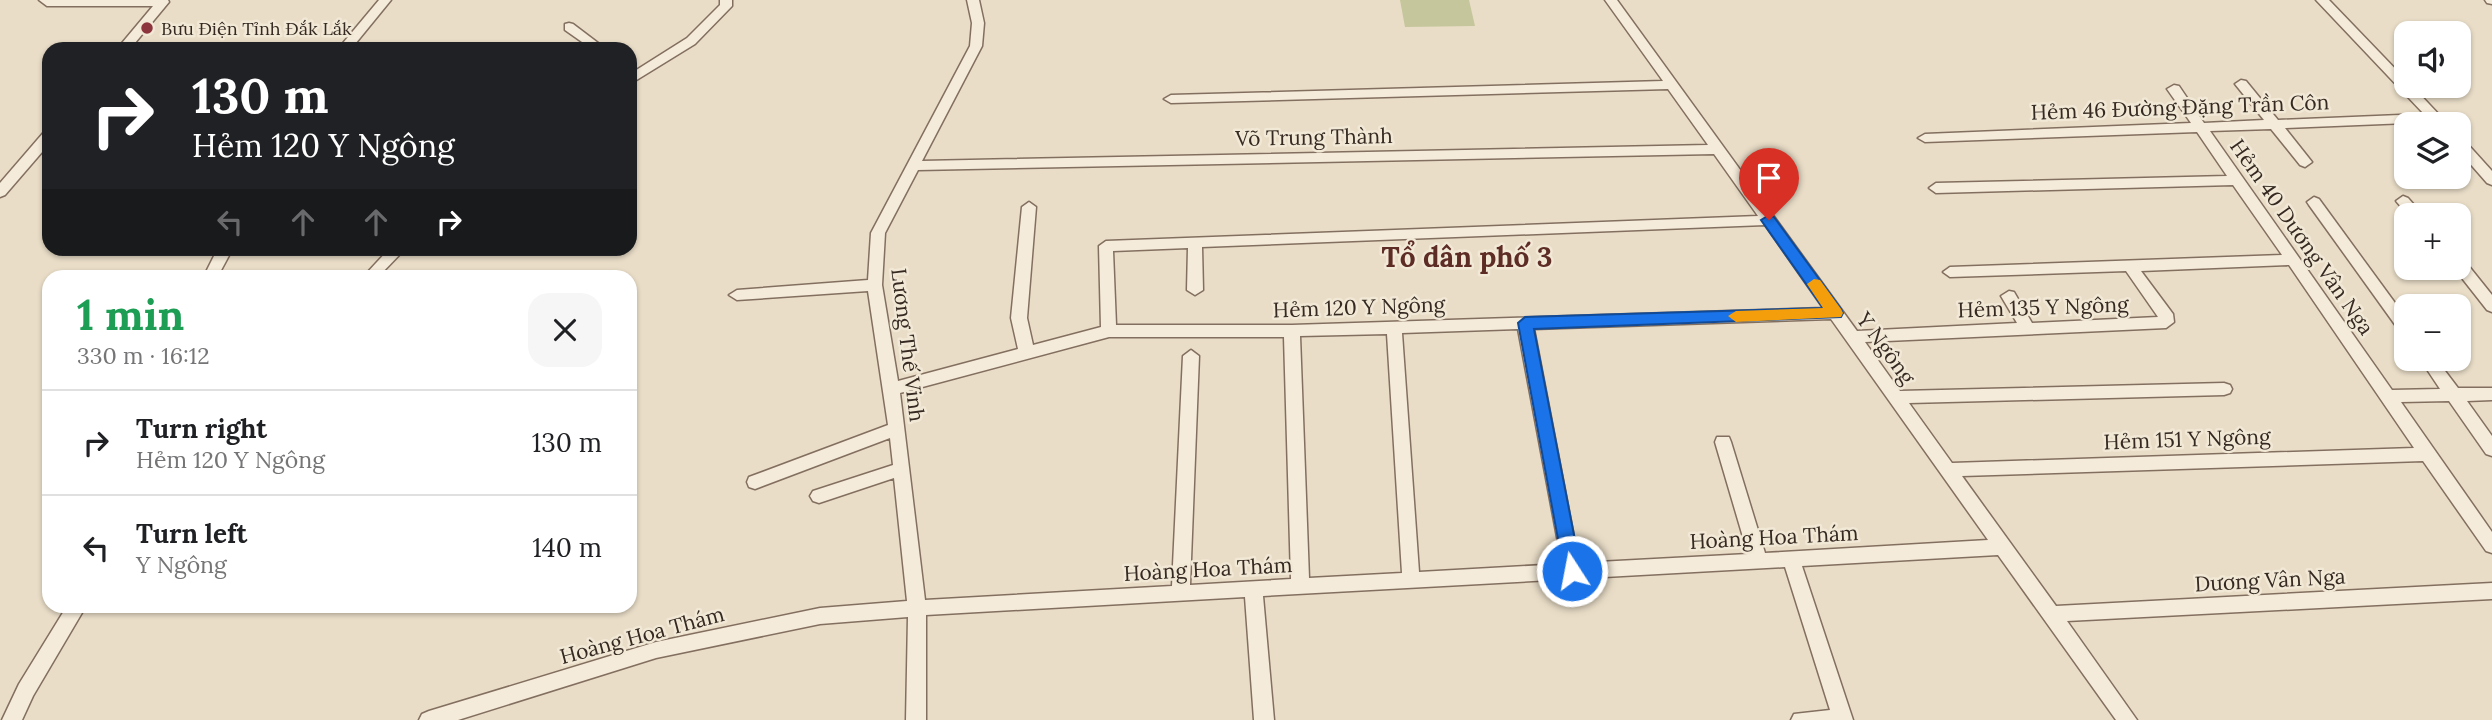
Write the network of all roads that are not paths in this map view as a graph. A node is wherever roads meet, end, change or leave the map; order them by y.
1 (45, 0) edge
2 (385, 0) edge
3 (726, 0) edge
4 (973, 0) edge
5 (1611, 0) edge
6 (2322, 0) edge
7 (163, 1) edge
8 (569, 27) dead end
9 (129, 42) edge
10 (350, 42) edge
11 (590, 42) edge
12 (637, 68) edge
13 (2241, 84) dead end
14 (1672, 85) junction
15 (2174, 89) dead end
16 (1171, 99) dead end
17 (2430, 112) edge
18 (2394, 122) edge
19 (2274, 125) junction
20 (2200, 128) junction
21 (1925, 138) dead end
22 (42, 143) edge
23 (1718, 149) junction
24 (2471, 156) edge
25 (2305, 162) dead end
26 (912, 166) junction
27 (2239, 180) junction
28 (2492, 180) edge
29 (1936, 188) dead end
30 (0, 192) edge
31 (2314, 202) dead end
32 (1029, 207) dead end
33 (1769, 220) junction
34 (1195, 241) junction
35 (391, 256) edge
36 (2294, 260) junction
37 (2130, 266) junction
38 (377, 270) edge
39 (1950, 272) dead end
40 (2471, 279) edge
41 (875, 285) junction
42 (1195, 290) dead end
43 (737, 295) dead end
44 (2009, 296) dead end
45 (2492, 306) edge
46 (2394, 312) edge
47 (1835, 313) junction
48 (1525, 323) junction
49 (1394, 327) junction
50 (2028, 329) junction
51 (1109, 331) junction
52 (1292, 331) junction
53 (1852, 337) junction
54 (1027, 353) junction
55 (1191, 356) dead end
56 (2437, 371) edge
57 (891, 389) junction
58 (2224, 389) dead end
59 (2492, 394) edge
60 (2454, 395) junction
61 (2387, 396) junction
62 (1895, 397) junction
63 (897, 428) junction
64 (1723, 442) dead end
65 (2492, 449) edge
66 (2428, 454) junction
67 (902, 470) junction
68 (1948, 470) junction
69 (755, 482) dead end
70 (819, 496) dead end
71 (2492, 546) edge
72 (2003, 547) junction
73 (1791, 559) junction
74 (1759, 561) junction
75 (1572, 571) junction
76 (1411, 580) junction
77 (1300, 587) junction
78 (1253, 589) junction
79 (2492, 592) edge
80 (1181, 593) junction
81 (917, 608) junction
82 (73, 613) edge
83 (2050, 614) junction
84 (1843, 719) edge
85 (12, 720) edge
86 (429, 720) edge
87 (916, 720) edge
88 (1264, 720) edge
89 (1801, 720) edge
90 (2127, 720) edge

1 - 7 street
2 - 10 street
3 - 12 street
4 - 26 street, Lương Thế Vinh
5 - 14 street, Y Ngông
6 - 17 street
7 - 9 street
8 - 11 street
13 - 19 street
14 - 16 street
14 - 23 street, Y Ngông
15 - 20 street, Hẻm 40 Dương Vân Nga
18 - 19 street, Hẻm 46 Đường Đặng Trần Côn
19 - 20 street, Hẻm 46 Đường Đặng Trần Côn
19 - 25 street
20 - 21 street, Hẻm 46 Đường Đặng Trần Côn
20 - 27 street, Hẻm 40 Dương Vân Nga
22 - 30 street
23 - 26 street, Võ Trung Thành
23 - 33 street, Y Ngông
24 - 28 street
26 - 41 street, Lương Thế Vinh
27 - 29 street
27 - 36 street, Hẻm 40 Dương Vân Nga
31 - 46 street
32 - 54 street
33 - 34 street
33 - 47 street, Y Ngông
34 - 42 street
34 - 51 street
35 - 38 street
36 - 37 street
36 - 61 street, Hẻm 40 Dương Vân Nga
37 - 39 street
37 - 50 street, Hẻm 135 Y Ngông
40 - 45 street
41 - 43 street
41 - 57 street, Lương Thế Vinh
44 - 50 street
47 - 48 street, Hẻm 120 Y Ngông
47 - 53 street, Y Ngông
48 - 49 street, Hẻm 120 Y Ngông
48 - 75 street
49 - 52 street, Hẻm 120 Y Ngông
49 - 76 street
50 - 53 street, Hẻm 135 Y Ngông
51 - 52 street, Hẻm 120 Y Ngông
51 - 54 street, Hẻm 120 Y Ngông
52 - 77 street
53 - 62 street, Y Ngông
54 - 57 street, Hẻm 120 Y Ngông
55 - 80 street
56 - 60 street
57 - 63 street, Lương Thế Vinh
58 - 62 street
59 - 60 street
60 - 61 street
60 - 65 street
61 - 66 street, Hẻm 40 Dương Vân Nga
62 - 68 street, Y Ngông
63 - 67 street, Lương Thế Vinh
63 - 69 street
64 - 74 street
66 - 68 street, Hẻm 151 Y Ngông
66 - 71 street, Hẻm 40 Dương Vân Nga
67 - 70 street
67 - 81 street, Lương Thế Vinh
68 - 72 street, Y Ngông
72 - 73 street, Hoàng Hoa Thám
72 - 83 street, Y Ngông
73 - 74 street, Hoàng Hoa Thám
73 - 84 street
74 - 75 street, Hoàng Hoa Thám
75 - 76 street, Hoàng Hoa Thám
76 - 77 street, Hoàng Hoa Thám
77 - 78 street, Hoàng Hoa Thám
78 - 80 street, Hoàng Hoa Thám
78 - 88 street
79 - 83 street, Dương Vân Nga
80 - 81 street, Hoàng Hoa Thám
81 - 86 street, Hoàng Hoa Thám
81 - 87 street, Lương Thế Vinh
82 - 85 street
83 - 90 street, Y Ngông
84 - 89 street

